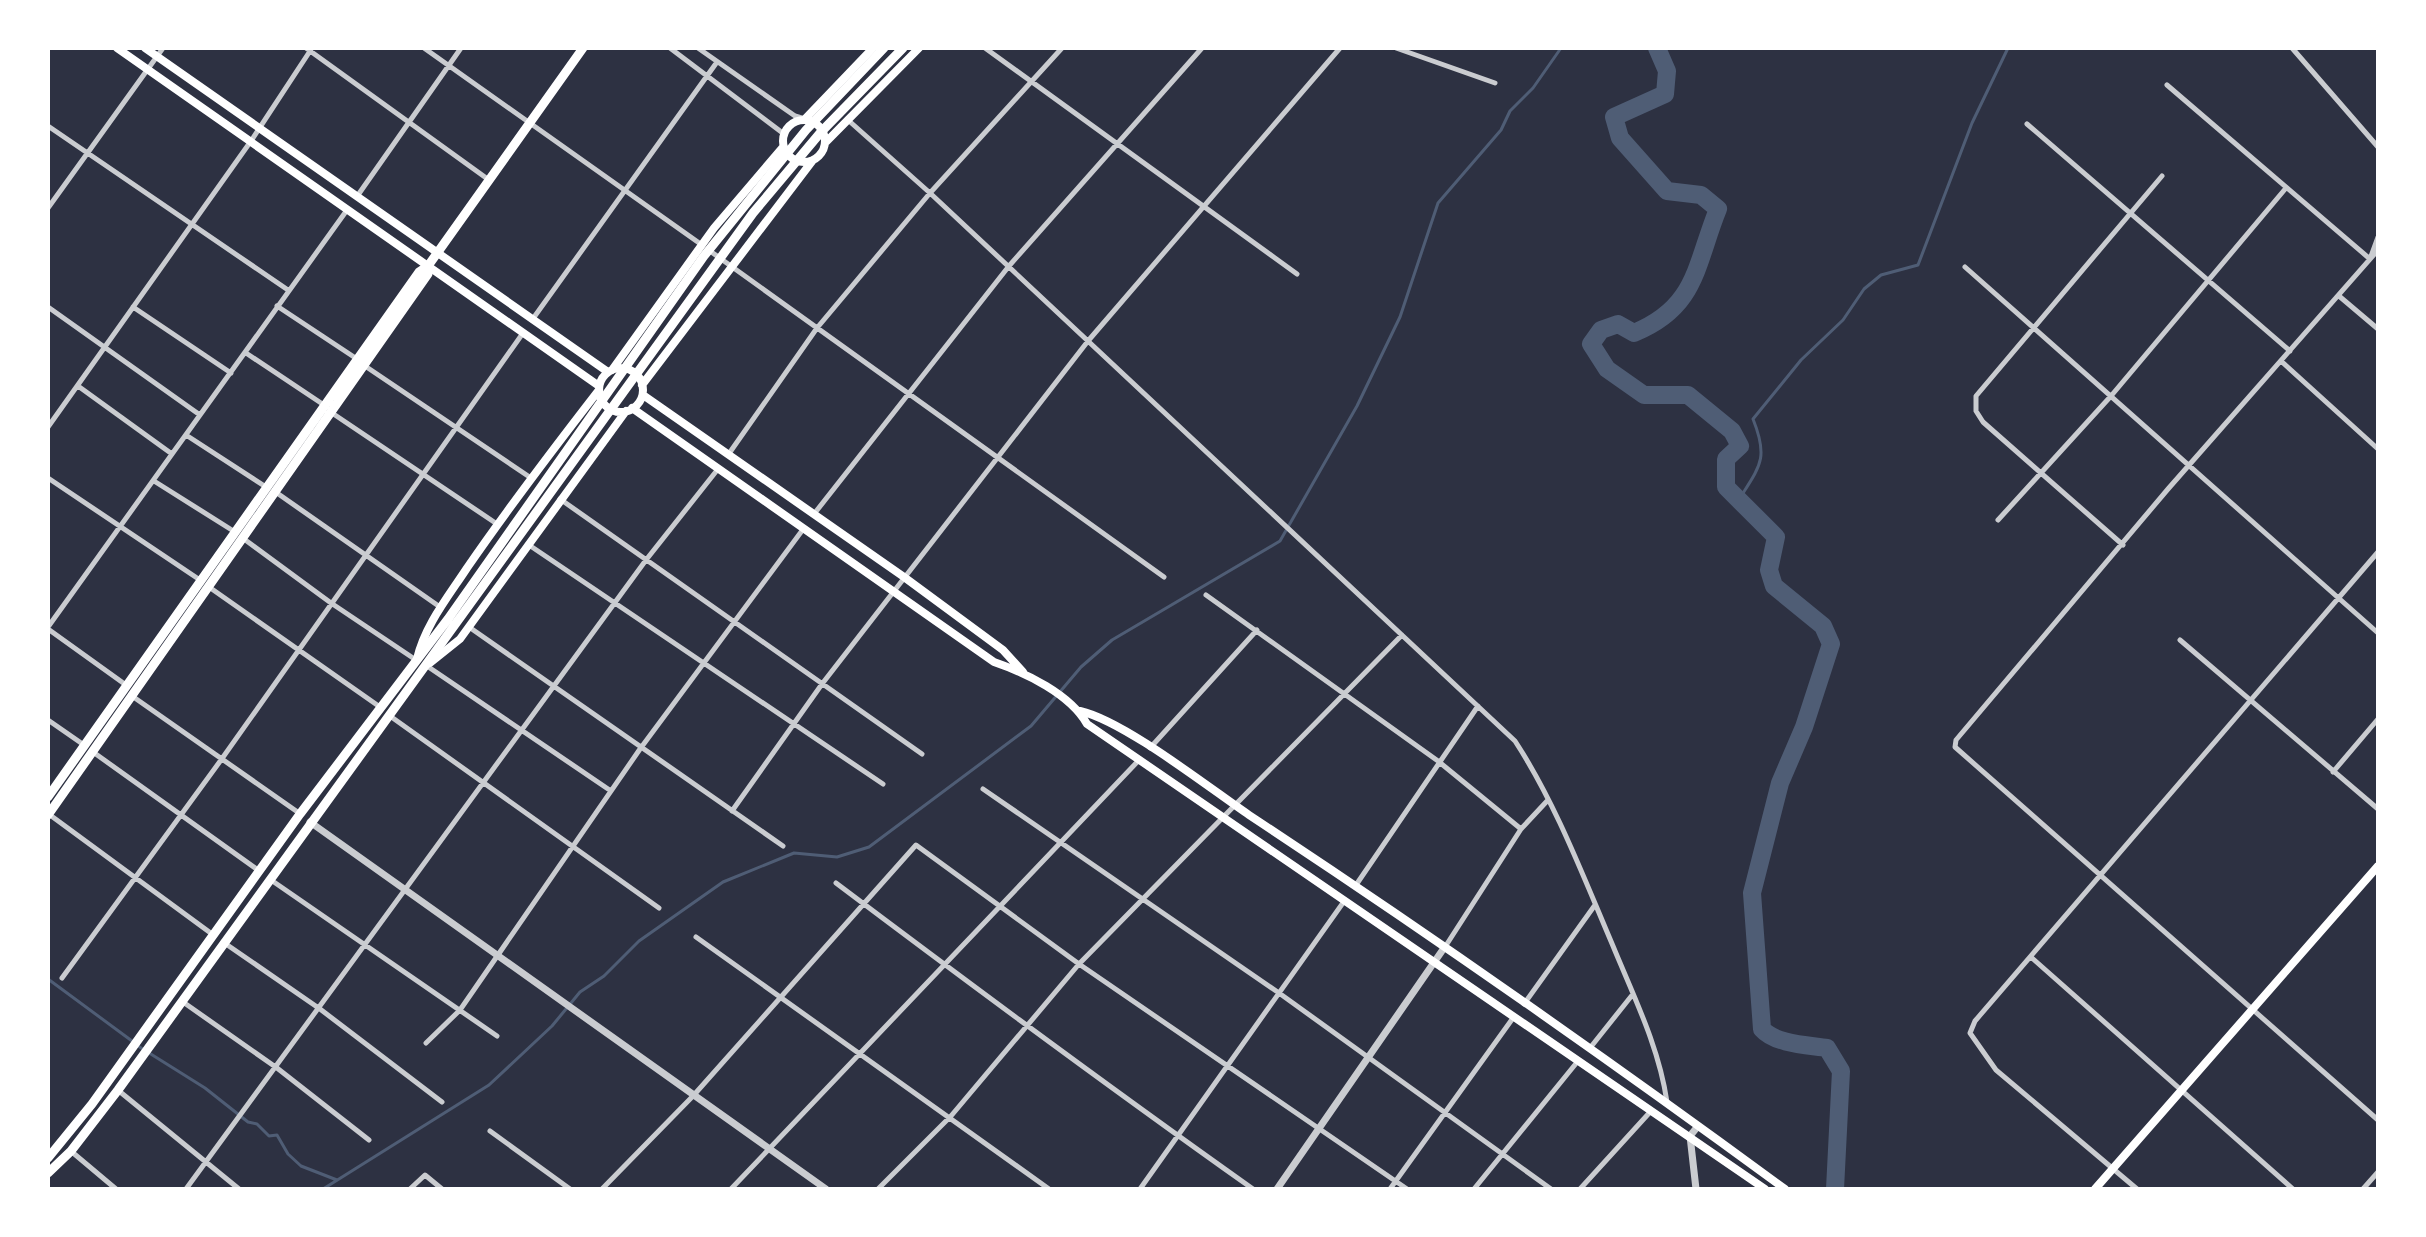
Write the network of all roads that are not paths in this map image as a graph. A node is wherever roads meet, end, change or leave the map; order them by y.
1 (117, 48) edge
2 (145, 48) edge
3 (424, 48) edge
4 (461, 48) edge
5 (583, 48) edge
6 (670, 48) edge
7 (698, 48) edge
8 (712, 48) edge
9 (873, 48) edge
10 (884, 48) edge
11 (903, 48) edge
12 (919, 48) edge
13 (985, 48) edge
14 (1062, 48) edge
15 (1202, 48) edge
16 (1340, 48) edge
17 (1396, 48) edge
18 (2292, 48) edge
19 (309, 49) edge
20 (160, 52) edge
21 (707, 55) junction
22 (717, 62) junction
23 (449, 66) junction
24 (147, 69) junction
25 (708, 75) junction
26 (1031, 82) junction
27 (1495, 83) dead end
28 (2167, 85) dead end
29 (805, 119) junction
30 (848, 120) junction
31 (531, 122) junction
32 (409, 124) junction
33 (2027, 124) dead end
34 (48, 126) edge
35 (260, 127) junction
36 (784, 134) junction
37 (251, 141) junction
38 (826, 142) junction
39 (1117, 143) junction
40 (783, 147) junction
41 (2378, 147) edge
42 (87, 153) junction
43 (813, 160) junction
44 (2162, 176) dead end
45 (489, 180) junction
46 (2286, 188) junction
47 (625, 191) junction
48 (930, 193) junction
49 (358, 195) junction
50 (1203, 207) junction
51 (48, 208) edge
52 (347, 210) junction
53 (2131, 213) junction
54 (191, 225) junction
55 (2378, 237) edge
56 (701, 245) junction
57 (2378, 250) edge
58 (438, 252) junction
59 (2370, 259) junction
60 (428, 266) junction
61 (730, 266) junction
62 (1009, 266) junction
63 (1965, 267) dead end
64 (1297, 274) dead end
65 (2208, 281) junction
66 (288, 290) junction
67 (2339, 296) junction
68 (277, 306) junction
69 (48, 307) edge
70 (133, 307) junction
71 (532, 320) junction
72 (2032, 327) junction
73 (817, 328) junction
74 (2378, 329) edge
75 (523, 333) junction
76 (1088, 341) junction
77 (104, 349) junction
78 (2290, 351) junction
79 (246, 353) junction
80 (2281, 361) junction
81 (361, 363) junction
82 (610, 371) junction
83 (231, 373) junction
84 (78, 386) junction
85 (599, 388) junction
86 (642, 390) junction
87 (906, 393) junction
88 (2111, 396) junction
89 (328, 409) junction
90 (629, 410) junction
91 (201, 415) junction
92 (51, 417) edge
93 (48, 427) edge
94 (456, 429) junction
95 (186, 435) junction
96 (2378, 449) edge
97 (172, 454) junction
98 (728, 455) junction
99 (995, 458) junction
100 (2190, 464) junction
101 (718, 469) junction
102 (2042, 473) junction
103 (424, 476) junction
104 (48, 478) edge
105 (531, 478) junction
106 (154, 481) junction
107 (272, 491) junction
108 (560, 498) junction
109 (814, 514) junction
110 (1998, 520) dead end
111 (498, 524) junction
112 (120, 526) junction
113 (804, 528) junction
114 (240, 536) junction
115 (528, 545) junction
116 (2123, 545) junction
117 (2378, 552) edge
118 (366, 556) junction
119 (646, 560) junction
120 (904, 577) junction
121 (1164, 577) dead end
122 (205, 584) junction
123 (894, 589) junction
124 (1206, 595) dead end
125 (2338, 598) junction
126 (617, 602) junction
127 (331, 603) junction
128 (440, 608) junction
129 (734, 623) junction
130 (468, 627) junction
131 (48, 628) edge
132 (1257, 630) junction
133 (2378, 633) edge
134 (1402, 635) junction
135 (2180, 640) dead end
136 (297, 652) junction
137 (416, 660) junction
138 (703, 662) junction
139 (427, 666) junction
140 (1024, 672) junction
141 (822, 684) junction
142 (127, 685) junction
143 (555, 686) junction
144 (1344, 693) junction
145 (132, 696) junction
146 (2249, 701) junction
147 (1478, 706) junction
148 (380, 707) junction
149 (1080, 711) junction
150 (390, 716) junction
151 (2378, 719) edge
152 (48, 720) edge
153 (793, 725) junction
154 (523, 732) junction
155 (89, 749) junction
156 (640, 749) junction
157 (1149, 749) junction
158 (922, 754) dead end
159 (1140, 759) junction
160 (221, 760) junction
161 (1438, 761) junction
162 (2333, 772) junction
163 (485, 783) junction
164 (883, 784) dead end
165 (983, 789) dead end
166 (611, 791) junction
167 (48, 797) edge
168 (1548, 800) junction
169 (1234, 804) junction
170 (2378, 809) edge
171 (732, 811) junction
172 (48, 814) edge
173 (181, 814) junction
174 (300, 814) junction
175 (1223, 816) junction
176 (310, 822) junction
177 (1521, 829) junction
178 (1058, 844) junction
179 (572, 845) junction
180 (783, 846) dead end
181 (2378, 866) edge
182 (259, 871) junction
183 (2101, 874) junction
184 (135, 877) junction
185 (269, 879) junction
186 (836, 883) dead end
187 (1356, 885) junction
188 (404, 890) junction
189 (1142, 900) junction
190 (1346, 900) junction
191 (863, 903) junction
192 (998, 905) junction
193 (1595, 905) junction
194 (659, 908) dead end
195 (213, 935) junction
196 (696, 937) dead end
197 (223, 942) junction
198 (366, 946) junction
199 (1444, 948) junction
200 (497, 955) junction
201 (2032, 958) junction
202 (1436, 960) junction
203 (944, 961) junction
204 (1079, 964) junction
205 (62, 978) dead end
206 (1279, 993) junction
207 (1633, 994) junction
208 (778, 997) junction
209 (182, 1001) junction
210 (1524, 1004) junction
211 (2254, 1008) junction
212 (320, 1009) junction
213 (460, 1010) junction
214 (1515, 1015) junction
215 (1025, 1028) junction
216 (497, 1036) dead end
217 (426, 1043) dead end
218 (1590, 1048) junction
219 (857, 1054) junction
220 (1367, 1056) junction
221 (1578, 1060) junction
222 (1228, 1064) junction
223 (277, 1068) junction
224 (118, 1090) junction
225 (2181, 1091) junction
226 (693, 1096) junction
227 (442, 1102) dead end
228 (1667, 1102) junction
229 (1652, 1110) junction
230 (1444, 1111) junction
231 (951, 1116) junction
232 (2378, 1120) edge
233 (1698, 1126) junction
234 (1317, 1127) junction
235 (490, 1131) dead end
236 (1177, 1135) junction
237 (1690, 1136) junction
238 (369, 1140) dead end
239 (768, 1148) junction
240 (71, 1151) junction
241 (1505, 1152) junction
242 (48, 1158) edge
243 (204, 1162) junction
244 (2113, 1169) junction
245 (2378, 1172) edge
246 (48, 1173) edge
247 (1396, 1181) junction
248 (116, 1189) edge
249 (186, 1189) edge
250 (239, 1189) edge
251 (410, 1189) edge
252 (442, 1189) edge
253 (570, 1189) edge
254 (602, 1189) edge
255 (731, 1189) edge
256 (826, 1189) edge
257 (878, 1189) edge
258 (1049, 1189) edge
259 (1140, 1189) edge
260 (1253, 1189) edge
261 (1277, 1189) edge
262 (1390, 1189) edge
263 (1407, 1189) edge
264 (1474, 1189) edge
265 (1551, 1189) edge
266 (1580, 1189) edge
267 (1696, 1189) edge
268 (1765, 1189) edge
269 (1785, 1189) edge
270 (2095, 1189) edge
271 (2137, 1189) edge
272 (2293, 1189) edge
273 (2363, 1189) edge

1 - 24 main road
2 - 20 main road
3 - 23 street
4 - 23 street
5 - 31 main road
6 - 25 street
7 - 21 street
8 - 21 street
9 - 29 main road
10 - 137 main road
11 - 139 main road
12 - 30 main road
13 - 26 street
14 - 26 street
15 - 39 street
16 - 50 street
17 - 27 street
18 - 41 street
19 - 32 street
19 - 35 street
20 - 24 street
20 - 35 main road
21 - 22 street
22 - 25 street
22 - 29 street
23 - 31 street
23 - 32 street
24 - 37 main road
24 - 42 street
25 - 36 street
25 - 47 street
26 - 39 street
26 - 48 street
28 - 46 street
29 - 36 main road
29 - 38 main road
30 - 38 main road
30 - 48 street
31 - 45 main road
31 - 47 street
32 - 45 street
32 - 49 street
33 - 53 street
34 - 42 street
35 - 37 street
35 - 49 main road
36 - 40 main road
37 - 52 main road
37 - 54 street
38 - 43 main road
39 - 50 street
39 - 62 street
40 - 43 main road
40 - 56 main road
42 - 51 street
42 - 54 street
43 - 61 main road
44 - 53 street
45 - 58 main road
46 - 59 street
46 - 65 street
47 - 56 street
47 - 71 street
48 - 62 street
48 - 73 street
49 - 58 main road
50 - 64 street
50 - 76 street
52 - 60 main road
52 - 66 street
53 - 65 street
53 - 72 street
54 - 66 street
54 - 70 street
55 - 59 street
56 - 61 street
56 - 82 main road
57 - 59 street
58 - 60 main road
58 - 71 main road
59 - 67 street
60 - 75 main road
60 - 81 main road
61 - 73 street
61 - 86 main road
62 - 76 street
62 - 87 street
63 - 72 street
65 - 78 street
65 - 88 street
66 - 68 street
67 - 74 street
67 - 78 street
68 - 79 street
68 - 81 street
69 - 77 street
70 - 77 street
70 - 83 street
71 - 82 main road
72 - 88 street
72 - 102 street
73 - 87 street
73 - 98 street
75 - 85 main road
75 - 94 street
76 - 99 street
76 - 134 street
77 - 84 street
77 - 91 street
78 - 80 street
79 - 83 street
79 - 89 street
80 - 96 street
80 - 100 street
81 - 89 main road
81 - 94 street
82 - 85 main road
82 - 86 main road
83 - 91 street
84 - 92 street
84 - 97 street
85 - 90 main road
85 - 105 main road
86 - 90 main road
86 - 98 main road
87 - 99 street
87 - 109 street
88 - 100 street
88 - 102 street
89 - 103 street
89 - 107 main road
90 - 101 main road
90 - 108 main road
91 - 95 street
92 - 93 street
94 - 103 street
94 - 105 street
95 - 97 street
95 - 107 street
97 - 106 street
98 - 109 main road
99 - 120 street
99 - 121 street
100 - 116 street
100 - 125 street
101 - 113 main road
101 - 119 street
102 - 110 street
102 - 116 street
103 - 111 street
103 - 118 street
104 - 112 street
105 - 111 main road
106 - 112 street
106 - 114 street
107 - 114 main road
107 - 118 street
108 - 115 main road
108 - 119 street
109 - 120 main road
111 - 128 main road
112 - 122 street
112 - 131 street
113 - 123 main road
113 - 129 street
114 - 122 main road
114 - 127 street
115 - 126 street
115 - 130 main road
116 - 183 street
117 - 125 street
118 - 127 street
118 - 128 street
119 - 126 street
119 - 129 street
120 - 123 street
120 - 140 main road
122 - 136 street
122 - 142 main road
122 - 145 main road
123 - 140 main road
123 - 141 street
124 - 132 street
125 - 133 street
125 - 146 street
126 - 138 street
126 - 143 street
127 - 136 street
127 - 137 street
128 - 137 main road
129 - 138 street
129 - 141 street
130 - 139 main road
130 - 143 street
131 - 142 street
132 - 144 street
132 - 157 street
134 - 144 street
134 - 147 street
135 - 146 street
136 - 148 street
136 - 160 street
137 - 148 main road
138 - 153 street
138 - 156 street
139 - 150 main road
139 - 154 street
140 - 149 main road
141 - 153 street
141 - 158 street
142 - 155 main road
143 - 154 street
143 - 156 street
144 - 161 street
144 - 169 street
145 - 155 main road
145 - 160 street
146 - 162 street
146 - 183 street
147 - 161 street
147 - 168 street
148 - 174 main road
149 - 157 main road
149 - 159 main road
150 - 163 street
150 - 176 main road
151 - 162 street
152 - 155 street
153 - 164 street
153 - 171 street
154 - 163 street
154 - 166 street
155 - 167 main road
155 - 172 main road
155 - 173 street
156 - 166 street
156 - 171 street
157 - 169 main road
159 - 175 main road
159 - 178 street
160 - 173 street
160 - 174 street
161 - 177 street
161 - 187 street
162 - 170 street
163 - 179 street
163 - 188 street
165 - 178 street
166 - 179 street
168 - 177 street
168 - 193 street
169 - 175 street
169 - 187 main road
171 - 180 street
172 - 184 street
173 - 182 street
173 - 184 street
174 - 182 main road
175 - 189 street
175 - 190 main road
176 - 185 main road
176 - 188 street
177 - 199 street
178 - 189 street
178 - 192 street
179 - 194 street
179 - 200 street
181 - 211 main road
182 - 195 main road
183 - 201 street
183 - 211 street
184 - 195 street
184 - 205 street
185 - 197 main road
185 - 198 street
186 - 191 street
187 - 199 main road
188 - 198 street
188 - 200 street
189 - 204 street
189 - 206 street
190 - 202 main road
190 - 206 street
191 - 192 street
191 - 203 street
191 - 208 street
192 - 203 street
192 - 204 street
193 - 207 street
193 - 210 street
195 - 242 main road
196 - 208 street
197 - 209 main road
197 - 212 street
198 - 212 street
198 - 213 street
199 - 202 street
199 - 210 main road
200 - 213 street
200 - 226 street
201 - 225 street
201 - 244 street
202 - 214 main road
202 - 220 street
203 - 215 street
203 - 219 street
204 - 215 street
204 - 222 street
206 - 220 street
206 - 222 street
207 - 218 street
207 - 228 street
208 - 219 street
208 - 226 street
209 - 223 street
209 - 224 main road
210 - 218 main road
211 - 225 main road
211 - 232 street
212 - 223 street
212 - 227 street
213 - 216 street
213 - 217 street
214 - 221 main road
214 - 230 street
215 - 231 street
215 - 236 street
218 - 228 main road
219 - 231 street
219 - 239 street
220 - 230 street
220 - 234 street
221 - 229 main road
221 - 241 street
222 - 234 street
222 - 236 street
223 - 238 street
223 - 243 street
224 - 240 main road
224 - 243 street
225 - 244 main road
225 - 272 street
226 - 239 street
226 - 254 street
228 - 233 main road
229 - 237 main road
229 - 266 street
230 - 241 street
230 - 247 street
231 - 257 street
231 - 258 street
233 - 237 street
233 - 269 main road
234 - 247 street
234 - 261 street
235 - 253 street
236 - 259 street
236 - 260 street
237 - 267 street
237 - 268 main road
239 - 255 street
239 - 256 street
240 - 246 main road
240 - 248 street
241 - 264 street
241 - 265 street
243 - 249 street
243 - 250 street
244 - 270 main road
244 - 271 street
245 - 273 street
247 - 262 street
247 - 263 street
251 - 252 street

